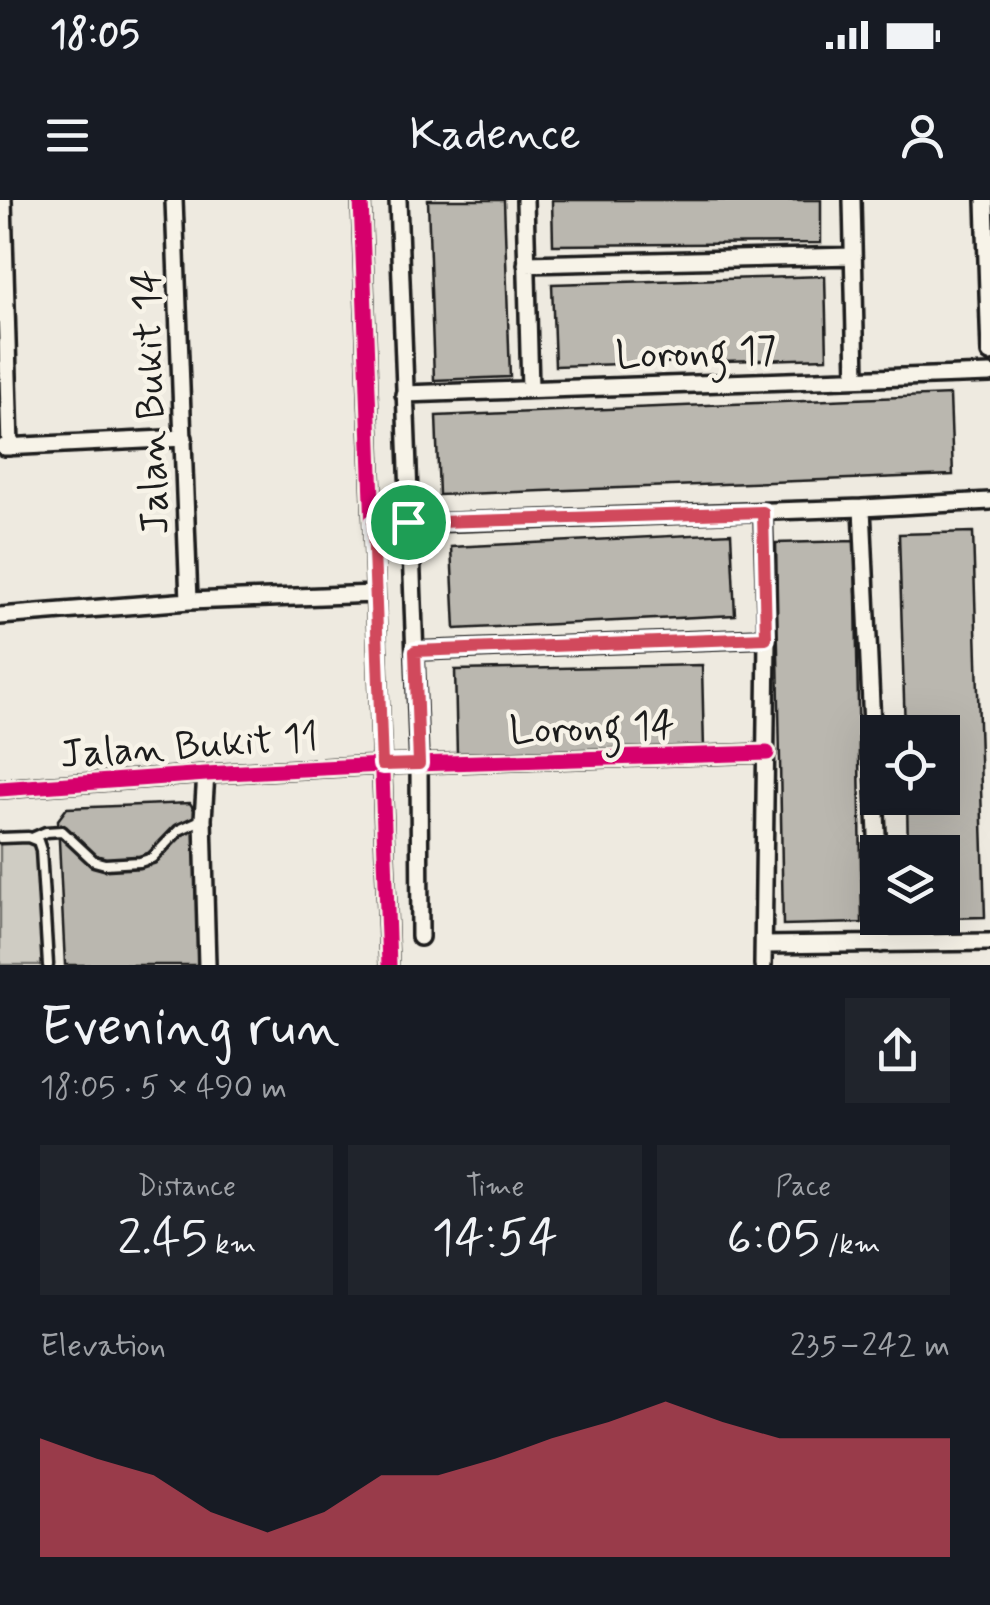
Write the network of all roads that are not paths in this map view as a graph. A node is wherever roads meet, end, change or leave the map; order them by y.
1 (3, 200) edge
2 (174, 200) edge
3 (361, 200) edge
4 (398, 200) edge
5 (525, 200) edge
6 (852, 200) edge
7 (985, 200) edge
8 (853, 256) junction
9 (526, 264) junction
10 (990, 353) edge
11 (990, 374) edge
12 (856, 378) junction
13 (530, 389) junction
14 (404, 394) junction
15 (184, 438) junction
16 (5, 447) edge
17 (990, 501) edge
18 (862, 508) junction
19 (763, 512) junction
20 (408, 522) junction
21 (373, 524) junction
22 (376, 594) junction
23 (189, 602) junction
24 (0, 616) edge
25 (766, 638) junction
26 (415, 651) junction
27 (766, 753) junction
28 (419, 764) junction
29 (382, 765) junction
30 (206, 774) junction
31 (0, 789) edge
32 (203, 819) junction
33 (877, 835) edge
34 (0, 838) edge
35 (32, 838) junction
36 (881, 935) edge
37 (420, 937) dead end
38 (990, 942) edge
39 (882, 944) junction
40 (764, 945) junction
41 (48, 965) edge
42 (207, 965) edge
43 (389, 965) edge
44 (763, 965) edge

1 - 16 street
2 - 15 street, Jalan Bukit 14
3 - 21 street
4 - 14 street
5 - 9 street
6 - 8 street
7 - 10 street
8 - 9 street
8 - 12 street
9 - 13 street
11 - 12 street, Lorong 17
12 - 13 street, Lorong 17
13 - 14 street, Lorong 17
14 - 20 street
15 - 16 street
15 - 23 street, Jalan Bukit 14
17 - 18 street
18 - 19 street
18 - 33 street
19 - 20 street
19 - 25 street
20 - 21 street
20 - 26 street
21 - 22 street
22 - 23 street
22 - 29 street
23 - 24 street
25 - 26 street
25 - 27 street
26 - 28 street
27 - 28 street, Lorong 14
27 - 40 street
28 - 29 street, Lorong 14
28 - 37 street
29 - 30 street, Jalan Bukit 11
29 - 43 street
30 - 31 street, Jalan Bukit 11
30 - 32 street
32 - 35 lane
32 - 42 street
34 - 35 lane
35 - 41 lane
36 - 39 street
38 - 39 street
39 - 40 street
40 - 44 street

